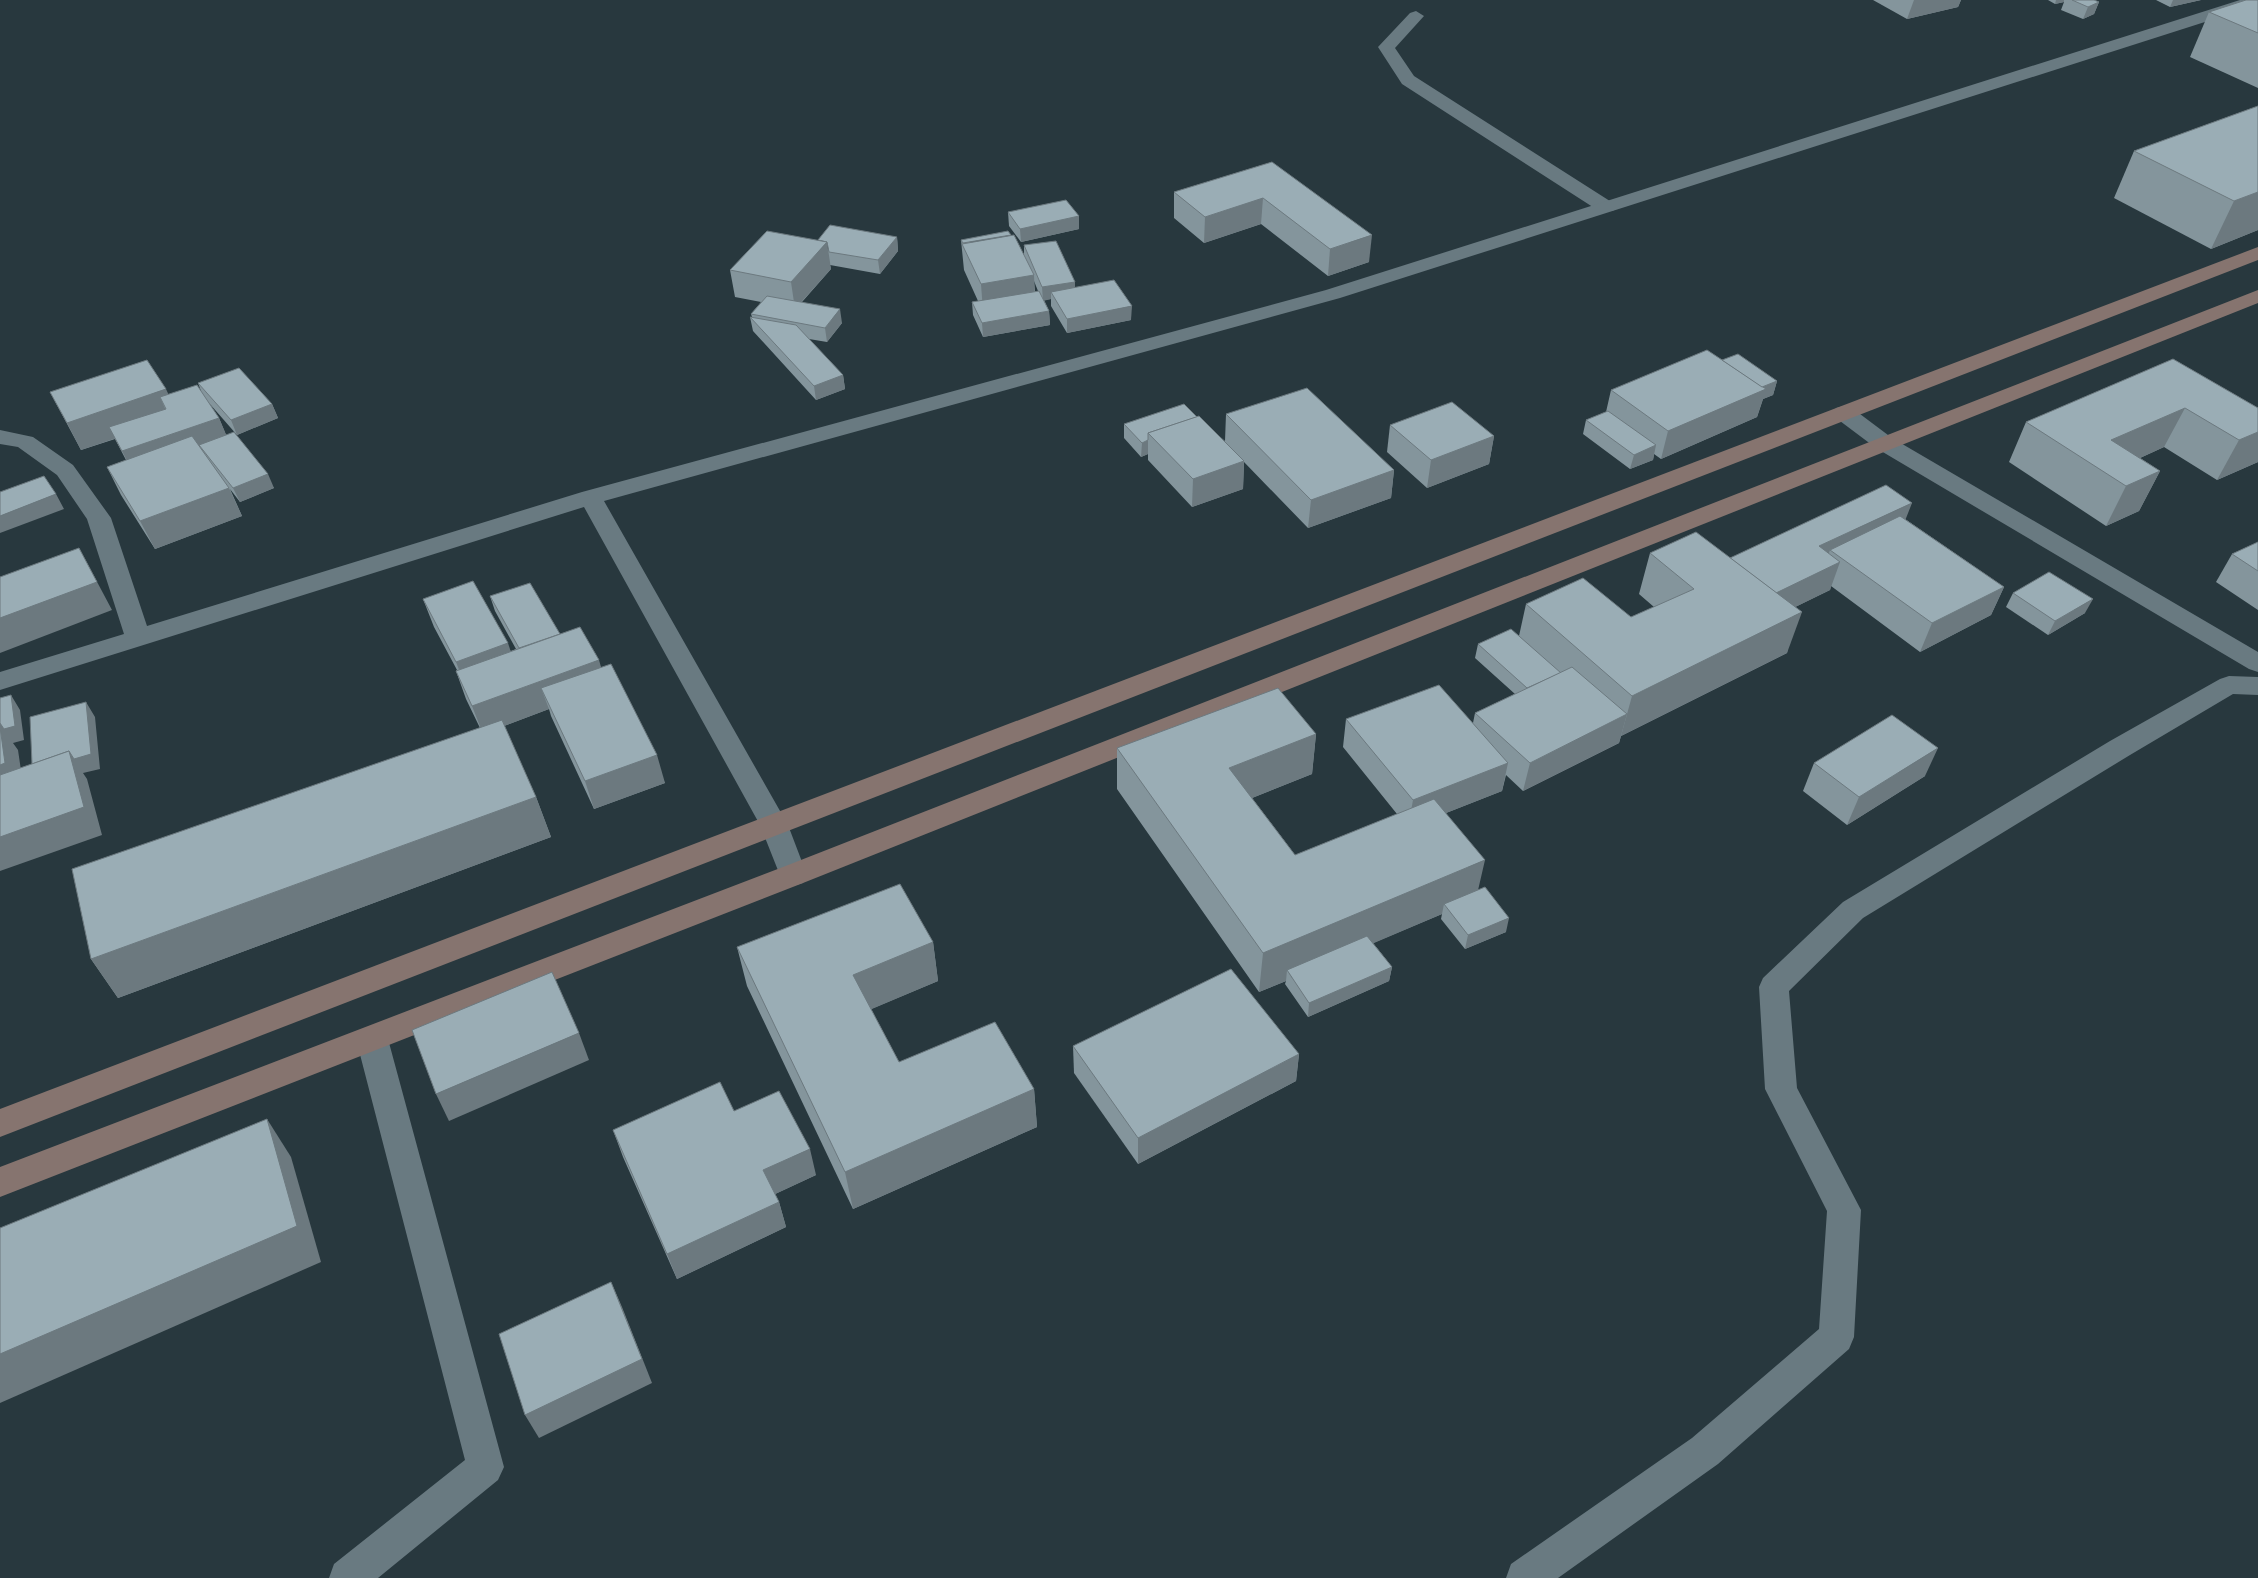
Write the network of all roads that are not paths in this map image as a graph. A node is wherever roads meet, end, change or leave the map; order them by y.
1 (2257, 0) edge
2 (2238, 6) junction
3 (2258, 15) edge
4 (1416, 16) dead end
5 (1606, 207) junction
6 (2258, 253) edge
7 (2258, 296) edge
8 (1844, 413) junction
9 (0, 437) edge
10 (1884, 444) junction
11 (590, 497) junction
12 (138, 638) junction
13 (2258, 663) edge
14 (0, 681) edge
15 (2258, 686) edge
16 (774, 825) junction
17 (793, 875) junction
18 (372, 1039) junction
19 (0, 1123) edge
20 (0, 1182) edge
21 (348, 1578) edge
22 (1525, 1578) edge

1 - 2 street
2 - 3 street
2 - 5 street
4 - 5 street
5 - 11 street
6 - 8 main road
7 - 10 main road
8 - 10 street
8 - 16 main road
9 - 12 street
10 - 13 street
10 - 17 main road
11 - 12 street
11 - 16 street
12 - 14 street
15 - 22 street
16 - 17 street
16 - 19 main road
17 - 18 main road
18 - 20 main road
18 - 21 street

